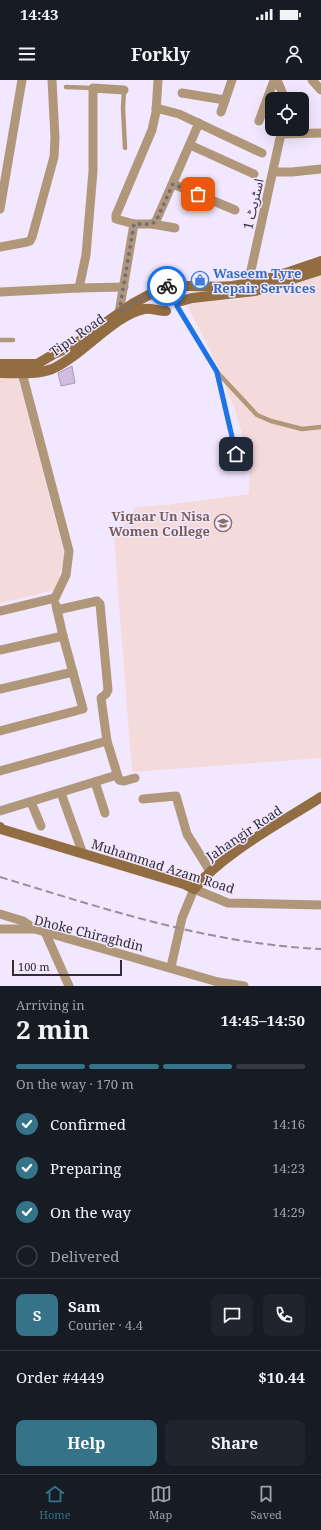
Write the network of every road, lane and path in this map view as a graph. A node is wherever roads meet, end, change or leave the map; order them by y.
1 (22, 80) edge
2 (52, 80) edge
3 (158, 80) edge
4 (232, 80) edge
5 (312, 80) edge
6 (270, 81) edge
7 (66, 87) dead end
8 (93, 88) junction
9 (124, 90) joint
10 (321, 90) edge
11 (182, 92) dead end
12 (279, 92) edge
13 (225, 100) junction
14 (156, 108) junction
15 (221, 112) dead end
16 (259, 121) dead end
17 (199, 123) junction
18 (309, 133) edge
19 (321, 133) edge
20 (281, 136) edge
21 (190, 145) junction
22 (125, 148) dead end
23 (262, 153) dead end
24 (321, 168) edge
25 (273, 172) junction
26 (254, 174) dead end
27 (173, 184) junction
28 (0, 209) edge
29 (235, 210) dead end
30 (134, 224) junction
31 (152, 224) junction
32 (175, 228) dead end
33 (0, 247) edge
34 (321, 260) edge
35 (321, 270) edge
36 (248, 284) junction
37 (79, 288) junction
38 (124, 288) junction
39 (162, 288) junction
40 (0, 292) edge
41 (178, 304) junction
42 (166, 311) junction
43 (119, 313) junction
44 (0, 340) edge
45 (13, 340) dead end
46 (0, 364) edge
47 (217, 372) junction
48 (0, 373) edge
49 (22, 373) junction
50 (321, 427) edge
51 (236, 454) dead end
52 (55, 598) junction
53 (57, 610) junction
54 (0, 611) edge
55 (63, 636) junction
56 (0, 650) edge
57 (72, 672) junction
58 (0, 689) edge
59 (0, 731) edge
60 (107, 742) junction
61 (0, 771) edge
62 (117, 775) junction
63 (135, 778) dead end
64 (95, 782) junction
65 (61, 793) junction
66 (321, 797) edge
67 (143, 799) dead end
68 (31, 802) junction
69 (0, 811) edge
70 (105, 813) dead end
71 (41, 826) dead end
72 (0, 828) edge
73 (83, 854) junction
74 (210, 871) junction
75 (194, 888) junction
76 (321, 904) edge
77 (0, 914) edge
78 (0, 929) edge
79 (35, 929) junction
80 (44, 932) junction
81 (171, 967) junction
82 (69, 986) edge
83 (244, 986) edge

1 - 28 street
2 - 33 street
3 - 14 street
4 - 13 street
5 - 10 street
6 - 12 street
6 - 16 street
7 - 8 lane
8 - 9 street
8 - 37 street
9 - 22 lane
11 - 13 street
13 - 15 street
14 - 17 street
14 - 30 street
17 - 21 street
17 - 23 street
18 - 19 street
20 - 25 street, اسٹریٹ 1
21 - 26 street
21 - 27 street
24 - 25 street
25 - 36 street, اسٹریٹ 1
27 - 29 street
27 - 31 street
30 - 31 street
30 - 38 street
31 - 32 street
34 - 36 main road
35 - 41 main road
36 - 39 main road
37 - 38 street
37 - 40 street
38 - 43 street
39 - 41 main road
39 - 42 main road
39 - 43 main road
41 - 42 main road
41 - 47 lane
42 - 49 main road, Tipu Road
43 - 46 main road
44 - 45 lane
47 - 50 lane
47 - 51 lane
48 - 49 main road, Tipu Road
49 - 52 street
52 - 53 street
52 - 54 street
53 - 55 street
53 - 60 street
55 - 56 street
55 - 57 street
57 - 58 street
57 - 59 street
60 - 61 street
60 - 62 street
62 - 63 street
62 - 64 street
64 - 65 street
64 - 70 street
65 - 68 street
65 - 73 street
66 - 74 main road, Jahangir Road
67 - 74 street
68 - 69 street
68 - 71 street
72 - 73 main road, Muhammad Azam Road
73 - 75 main road, Muhammad Azam Road
74 - 75 main road, Jahangir Road
75 - 76 street, Muhammad Azam Road
75 - 81 street, Jahangir Road
77 - 79 street
78 - 79 street, Dhoke Chiraghdin
79 - 80 street, Dhoke Chiraghdin
80 - 81 street, Dhoke Chiraghdin
80 - 82 street
81 - 83 street, Dhoke Chiraghdin

